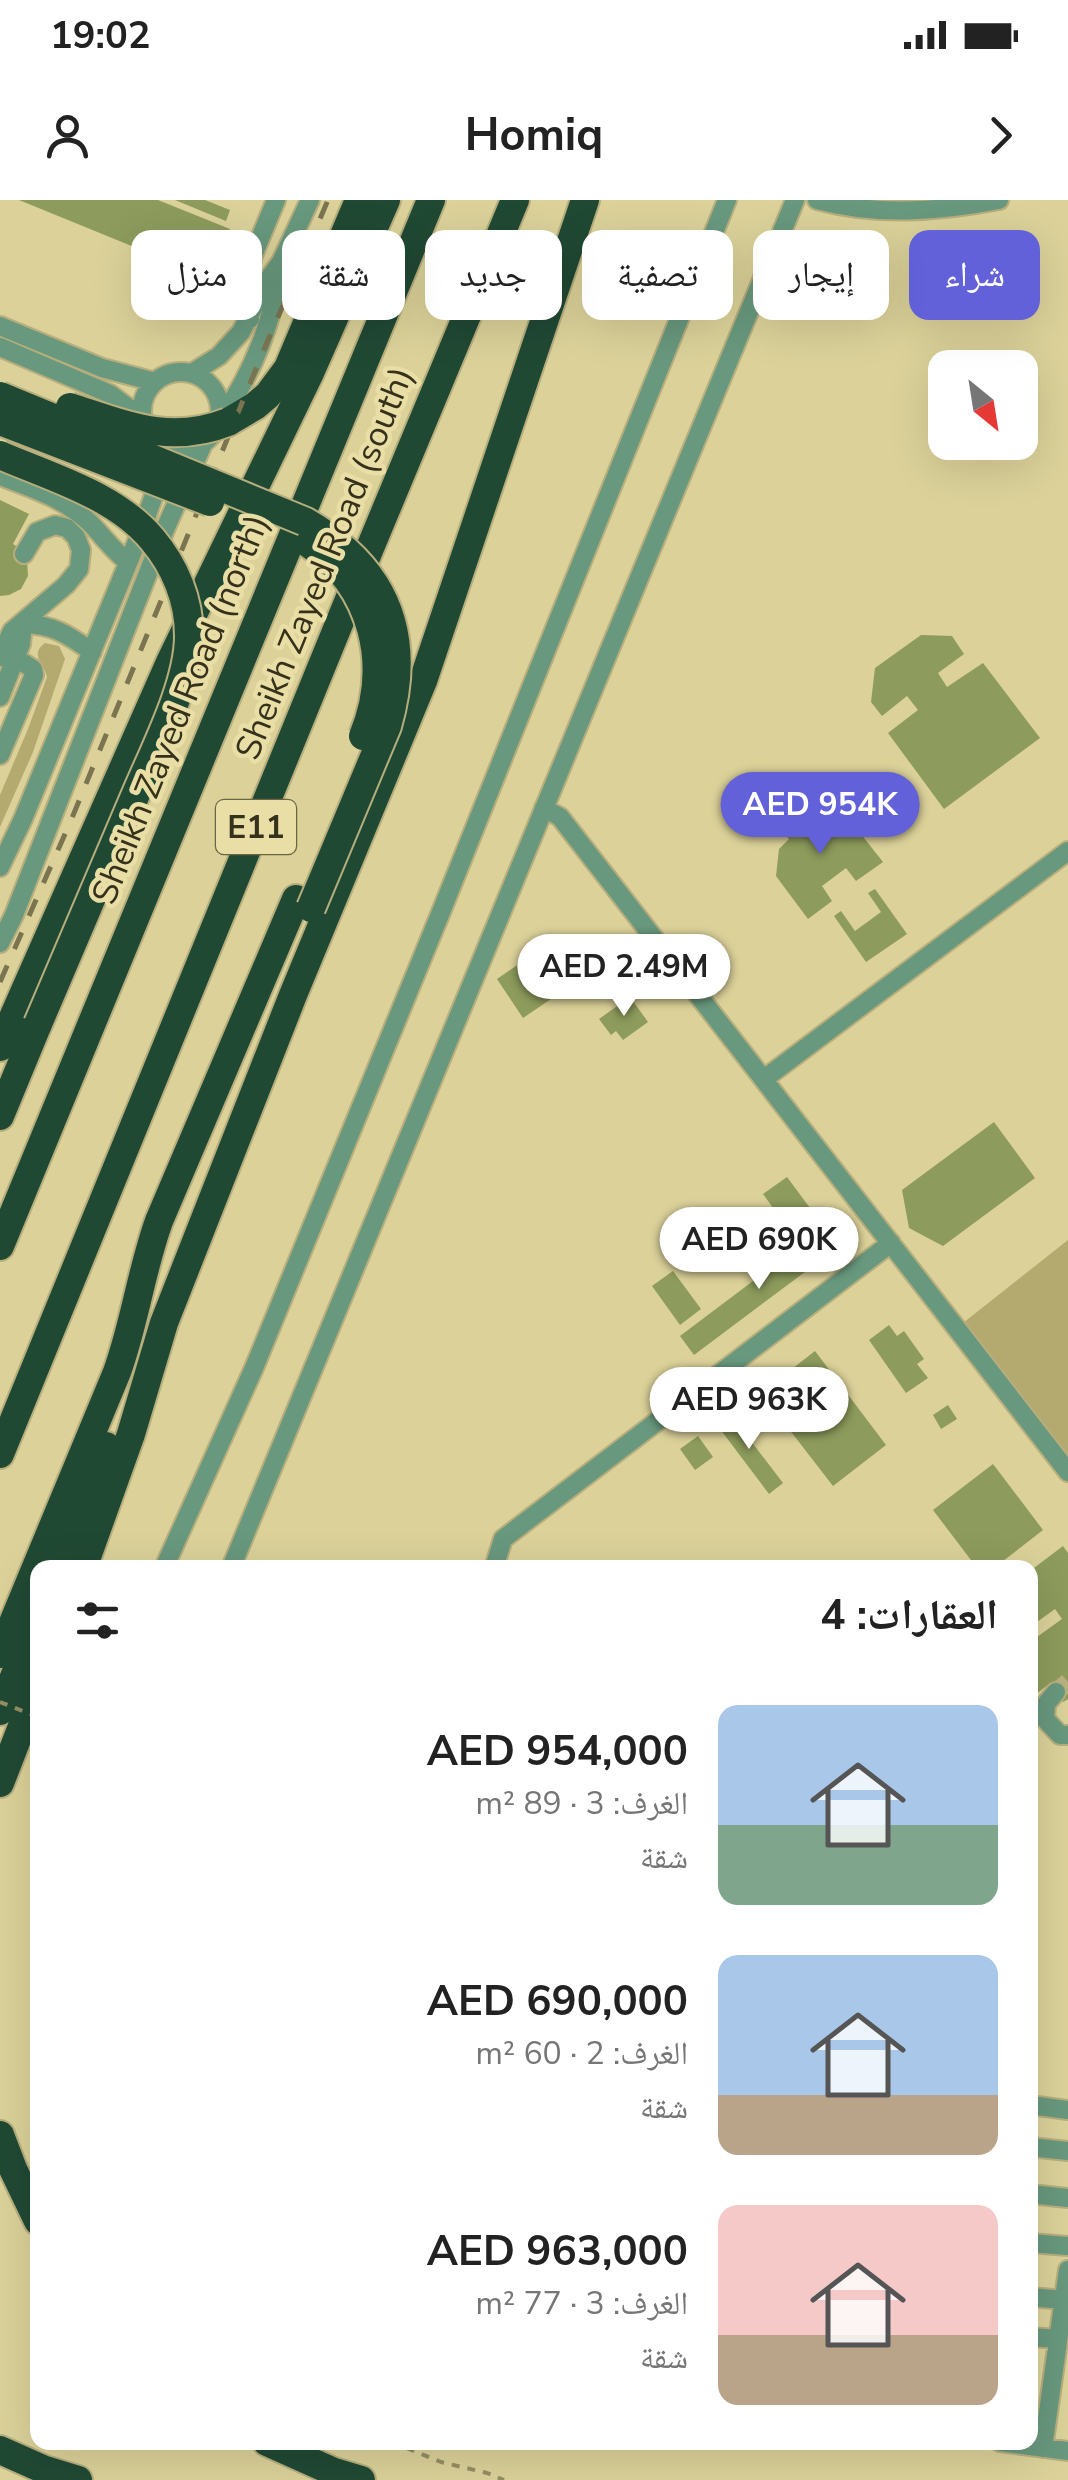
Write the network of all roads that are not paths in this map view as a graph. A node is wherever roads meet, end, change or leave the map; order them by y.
1 (276, 200) edge
2 (310, 200) edge
3 (359, 200) edge
4 (386, 200) edge
5 (431, 200) edge
6 (515, 200) edge
7 (585, 200) edge
8 (727, 200) edge
9 (794, 200) edge
10 (817, 200) edge
11 (999, 200) edge
12 (262, 234) edge
13 (281, 262) junction
14 (262, 292) edge
15 (0, 316) edge
16 (249, 320) edge
17 (0, 326) edge
18 (0, 347) edge
19 (54, 350) junction
20 (192, 373) junction
21 (69, 376) junction
22 (155, 382) junction
23 (0, 386) edge
24 (0, 396) edge
25 (142, 418) junction
26 (0, 421) edge
27 (224, 421) junction
28 (203, 444) junction
29 (165, 447) junction
30 (0, 455) edge
31 (0, 476) edge
32 (34, 488) junction
33 (24, 554) dead end
34 (128, 562) junction
35 (23, 624) junction
36 (92, 652) junction
37 (8, 658) edge
38 (0, 697) edge
39 (0, 755) edge
40 (544, 808) junction
41 (1068, 851) edge
42 (2, 864) edge
43 (0, 886) edge
44 (304, 903) junction
45 (0, 942) edge
46 (0, 1047) edge
47 (764, 1080) junction
48 (0, 1116) edge
49 (891, 1243) junction
50 (0, 1246) edge
51 (137, 1303) junction
52 (164, 1323) junction
53 (0, 1454) edge
54 (1068, 1472) edge
55 (39, 1560) edge
56 (61, 1560) edge
57 (87, 1560) edge
58 (168, 1560) edge
59 (234, 1560) edge
60 (497, 1560) edge
61 (30, 1582) edge
62 (0, 1619) edge
63 (30, 1637) edge
64 (0, 1654) edge
65 (1056, 1692) dead end
66 (30, 1705) edge
67 (0, 1710) edge
68 (1068, 1736) edge
69 (0, 1782) edge
70 (1038, 2105) edge
71 (1068, 2110) edge
72 (0, 2136) edge
73 (1038, 2148) edge
74 (1068, 2151) edge
75 (1038, 2195) edge
76 (1068, 2198) edge
77 (30, 2204) edge
78 (1038, 2243) edge
79 (1068, 2246) edge
80 (1068, 2270) edge
81 (1038, 2298) edge
82 (1064, 2300) junction
83 (1038, 2338) edge
84 (1058, 2339) junction
85 (1038, 2388) edge
86 (1051, 2389) junction
87 (1038, 2447) edge
88 (1043, 2448) junction
89 (0, 2450) edge
90 (284, 2450) edge
91 (305, 2450) edge
92 (1068, 2451) edge
93 (78, 2480) edge
94 (364, 2480) edge

1 - 12 street
2 - 13 street
3 - 27 highway
4 - 46 highway
5 - 50 highway, Sheikh Zayed Road (north) / E11
6 - 53 highway, Sheikh Zayed Road (south) / E11
7 - 52 highway
8 - 58 street
9 - 40 street
10 - 11 street
13 - 14 street
13 - 27 street
15 - 19 street
16 - 20 street
17 - 19 street
18 - 21 street
19 - 22 street
20 - 22 street
20 - 27 street
21 - 25 street
21 - 32 street
22 - 25 street
23 - 27 highway, bridge
24 - 44 highway, bridge
25 - 29 street
26 - 44 highway, bridge
27 - 28 street
28 - 29 street
28 - 45 street
29 - 34 street
30 - 48 highway, bridge
31 - 32 street
32 - 34 street
33 - 35 street
34 - 36 street
35 - 36 street
35 - 37 street
36 - 42 street
37 - 38 street
37 - 39 street
40 - 47 street
40 - 59 street
41 - 47 street
42 - 43 street
44 - 51 highway
47 - 49 street
49 - 54 street
49 - 60 street
51 - 55 highway
51 - 62 highway
52 - 56 highway
52 - 57 highway
61 - 64 highway
63 - 67 highway
65 - 68 street
66 - 69 highway
70 - 71 street
72 - 77 highway
73 - 74 street
75 - 76 street
78 - 79 street
80 - 82 street
81 - 82 street
82 - 84 street
83 - 84 street
84 - 86 street
85 - 86 street
86 - 88 street
87 - 88 street
88 - 92 street
89 - 93 highway
90 - 94 highway
91 - 94 street

